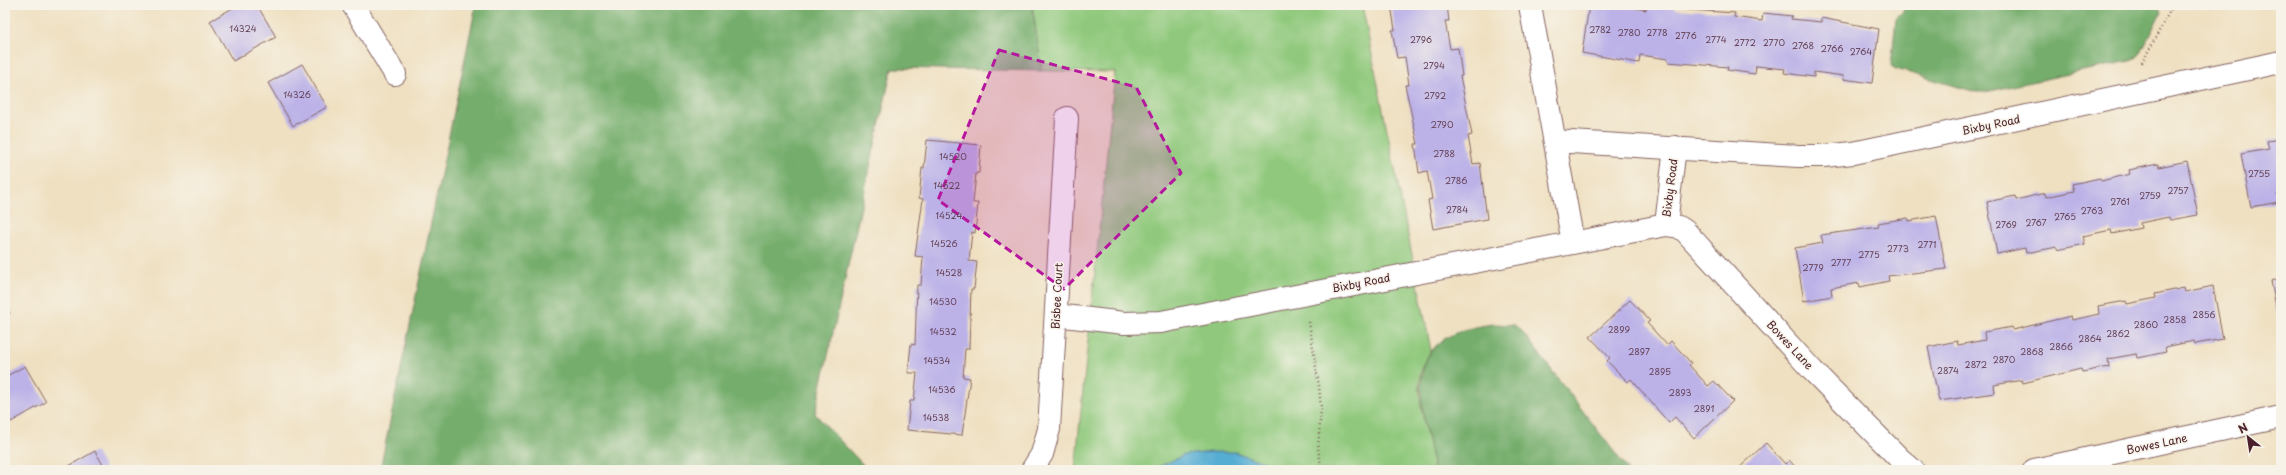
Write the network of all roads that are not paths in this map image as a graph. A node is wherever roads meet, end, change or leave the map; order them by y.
1 (353, 5) edge
2 (1530, 5) edge
3 (2281, 62) edge
4 (395, 74) dead end
5 (1067, 118) dead end
6 (1555, 141) junction
7 (1675, 147) junction
8 (1666, 225) junction
9 (1573, 242) junction
10 (1056, 315) junction
11 (2281, 417) edge
12 (1032, 470) edge
13 (1913, 470) edge
14 (2034, 470) edge

1 - 4 street
2 - 6 street
3 - 7 street, Bixby Road
5 - 10 street, Bisbee Court
6 - 7 street
6 - 9 street
7 - 8 street, Bixby Road
8 - 9 street, Bixby Road
8 - 13 street, Bowes Lane
9 - 10 street, Bixby Road
10 - 12 street, Bisbee Court
11 - 14 street, Bowes Lane

